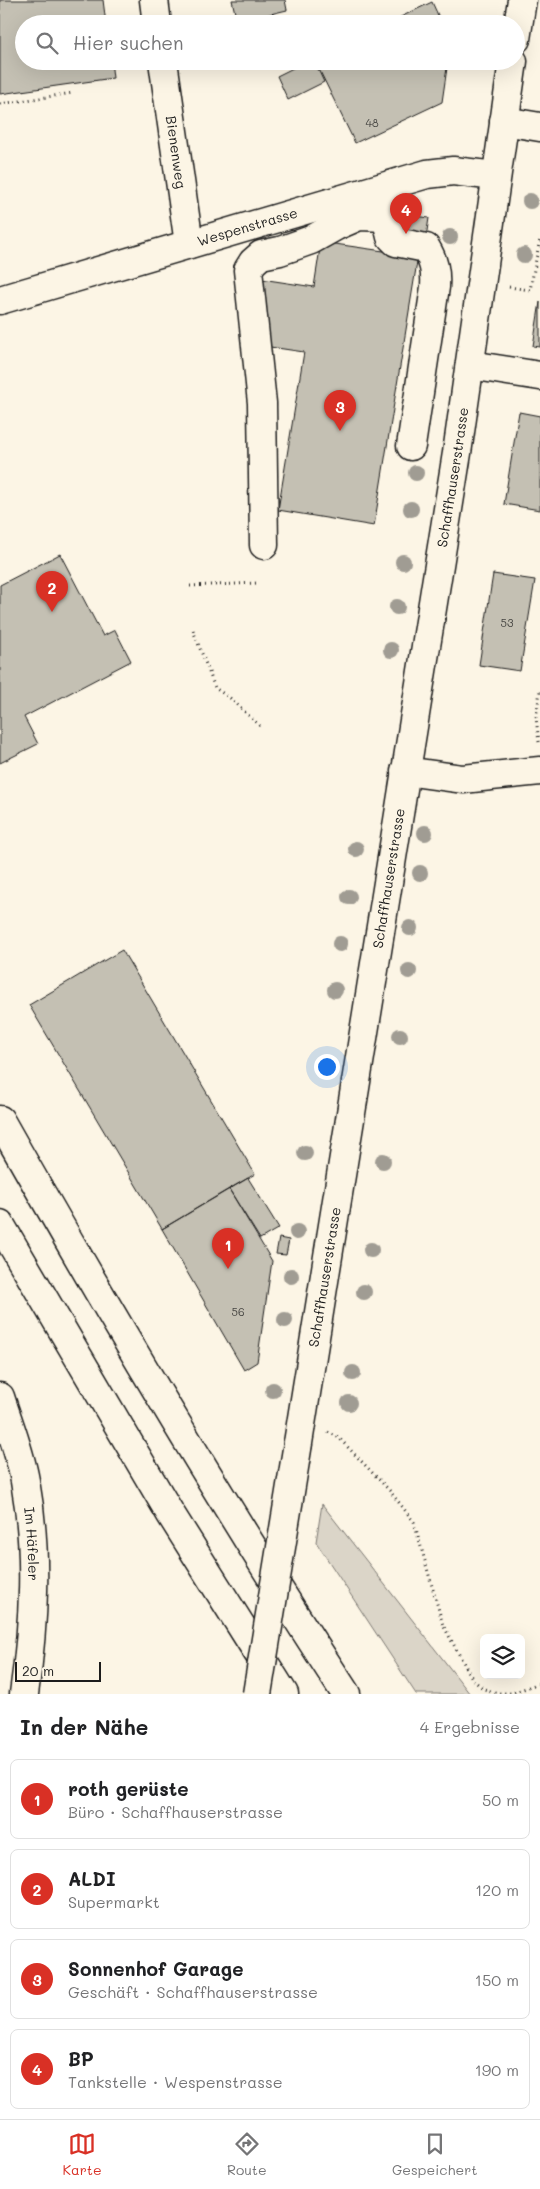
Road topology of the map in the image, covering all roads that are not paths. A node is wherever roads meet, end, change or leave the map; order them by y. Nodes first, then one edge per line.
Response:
1 (154, 0) edge
2 (522, 0) edge
3 (156, 15) edge
4 (520, 15) edge
5 (163, 70) edge
6 (512, 70) edge
7 (504, 121) junction
8 (540, 127) edge
9 (496, 176) junction
10 (379, 188) junction
11 (386, 217) junction
12 (189, 244) junction
13 (0, 300) edge
14 (470, 365) junction
15 (540, 376) edge
16 (411, 446) dead end
17 (264, 545) dead end
18 (540, 770) edge
19 (405, 771) junction
20 (0, 1120) edge
21 (0, 1224) edge
22 (0, 1397) edge
23 (24, 1694) edge
24 (257, 1694) edge
25 (284, 1694) edge
26 (346, 1694) edge

1 - 3 main road
2 - 4 main road
5 - 12 main road, Bienenweg
6 - 7 main road, Schaffhauserstrasse
7 - 8 main road
7 - 9 main road, Schaffhauserstrasse
9 - 10 main road, Wespenstrasse
9 - 14 main road, Schaffhauserstrasse
10 - 11 main road
10 - 12 main road, Wespenstrasse
11 - 16 main road
11 - 17 main road
12 - 13 main road, Wespenstrasse
14 - 15 main road
14 - 19 main road, Schaffhauserstrasse
18 - 19 main road
19 - 24 main road, Schaffhauserstrasse, bridge
20 - 26 main road
21 - 25 main road
22 - 23 main road, Im Häfeler

